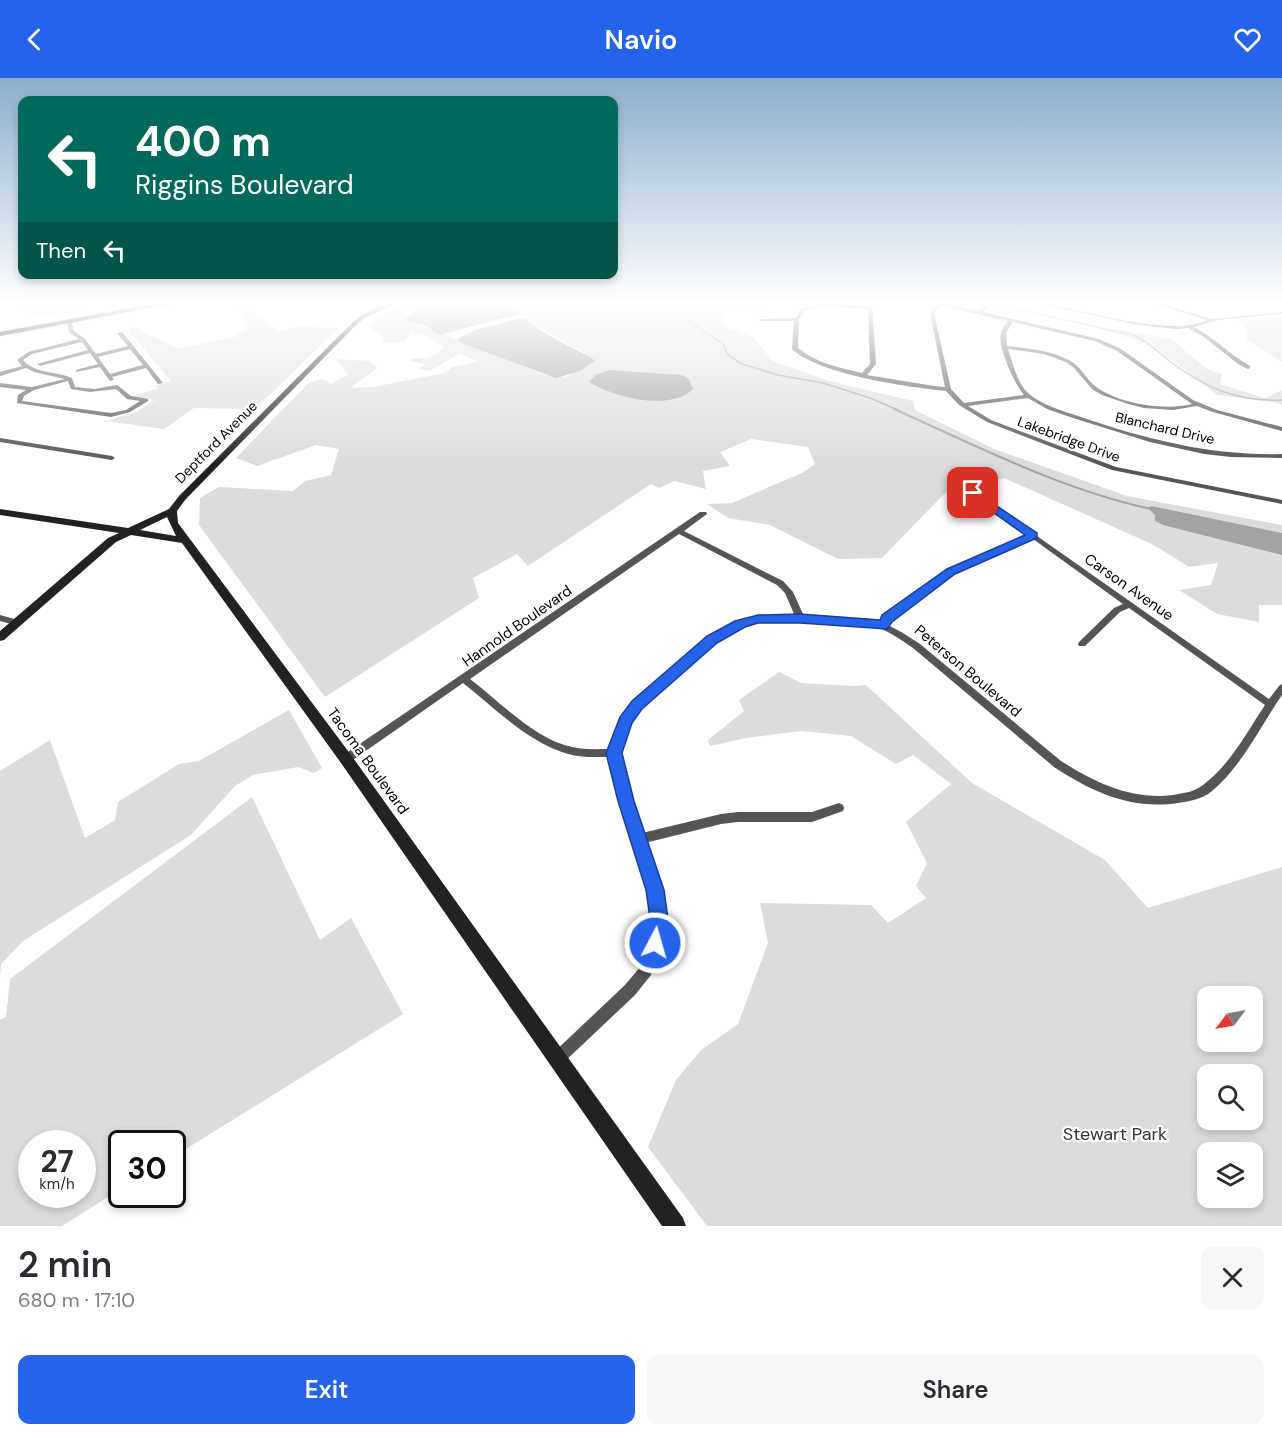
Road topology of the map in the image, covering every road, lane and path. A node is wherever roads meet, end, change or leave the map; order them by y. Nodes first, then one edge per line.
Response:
1 (22, 358) edge
2 (71, 358) edge
3 (96, 358) edge
4 (140, 358) edge
5 (321, 358) edge
6 (808, 358) edge
7 (873, 358) edge
8 (941, 358) edge
9 (1009, 358) edge
10 (1058, 358) edge
11 (1128, 358) edge
12 (1232, 358) edge
13 (40, 364) dead end
14 (101, 365) junction
15 (147, 366) junction
16 (25, 367) junction
17 (1248, 367) dead end
18 (78, 371) dead end
19 (0, 374) edge
20 (864, 375) junction
21 (109, 376) junction
22 (70, 379) junction
23 (160, 383) dead end
24 (0, 385) edge
25 (117, 387) junction
26 (32, 389) junction
27 (948, 389) junction
28 (1029, 396) junction
29 (1197, 404) junction
30 (964, 405) junction
31 (1282, 429) edge
32 (0, 440) edge
33 (1282, 456) edge
34 (112, 458) dead end
35 (973, 493) dead end
36 (1282, 502) edge
37 (172, 511) junction
38 (0, 512) edge
39 (703, 514) dead end
40 (679, 531) junction
41 (126, 533) junction
42 (1033, 536) junction
43 (185, 540) junction
44 (1130, 604) junction
45 (0, 618) edge
46 (800, 618) junction
47 (15, 622) junction
48 (883, 625) junction
49 (0, 637) edge
50 (1082, 644) dead end
51 (464, 679) junction
52 (1282, 688) edge
53 (1270, 704) junction
54 (614, 753) junction
55 (346, 759) junction
56 (839, 808) dead end
57 (639, 839) junction
58 (558, 1059) junction
59 (675, 1226) edge

1 - 16 street
2 - 13 street
3 - 14 street
4 - 15 street
5 - 37 street, Deptford Avenue
6 - 20 street
7 - 20 street
8 - 27 street
9 - 28 street
10 - 29 street
11 - 29 street
12 - 17 street
14 - 18 street
14 - 21 street
15 - 21 street
15 - 23 street
16 - 19 street
16 - 22 street
20 - 27 street
21 - 25 street
22 - 25 street
22 - 26 street
24 - 26 street
25 - 26 street
27 - 30 street, Lakebridge Drive
28 - 30 street
28 - 33 street, Blanchard Drive
29 - 31 street
30 - 36 street, Lakebridge Drive
32 - 34 street
35 - 42 street, Carson Avenue
37 - 41 street, Deptford Avenue
37 - 43 street
38 - 41 street
39 - 40 street, Hannold Boulevard
40 - 46 street
40 - 51 street, Hannold Boulevard
41 - 43 street
41 - 47 street, Deptford Avenue
42 - 44 street, Carson Avenue
42 - 48 street
43 - 55 street, Tacoma Boulevard
44 - 50 street
44 - 53 street, Carson Avenue
45 - 47 street
46 - 48 street, Peterson Boulevard
46 - 54 street, Peterson Boulevard
47 - 49 street, Deptford Avenue
48 - 53 street, Peterson Boulevard
51 - 54 street
51 - 55 street, Hannold Boulevard
52 - 53 street, Peterson Boulevard
54 - 57 street
55 - 58 street, Tacoma Boulevard
56 - 57 street
57 - 58 street
58 - 59 street, Tacoma Boulevard

